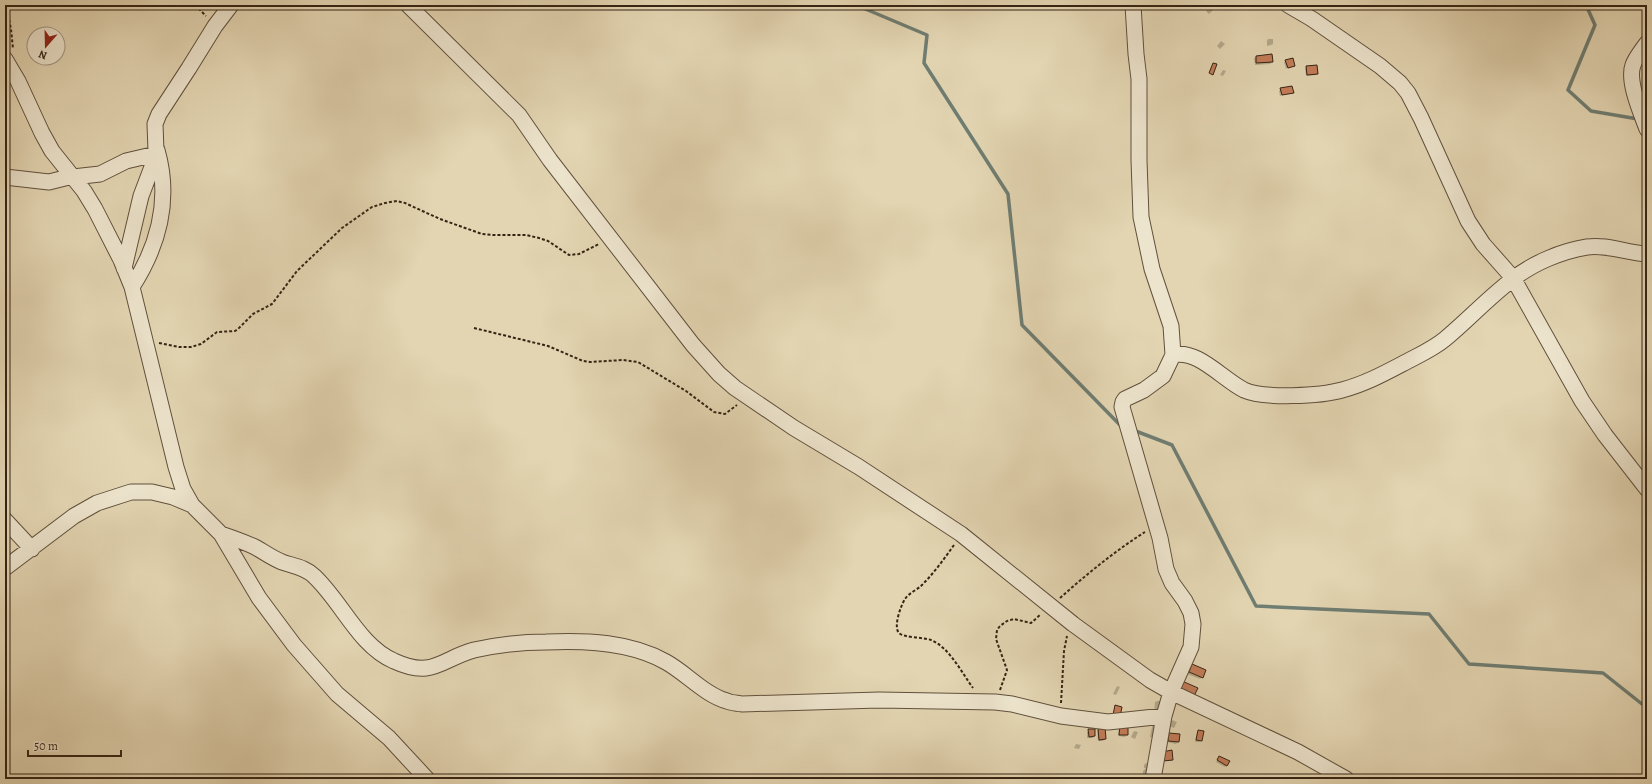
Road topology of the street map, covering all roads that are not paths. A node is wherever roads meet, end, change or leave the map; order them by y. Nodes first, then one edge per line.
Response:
1 (231, 5) edge
2 (408, 5) edge
3 (1133, 5) edge
4 (1288, 5) edge
5 (1647, 44) edge
6 (9, 66) edge
7 (1647, 129) edge
8 (156, 150) junction
9 (5, 177) edge
10 (73, 177) junction
11 (1647, 254) edge
12 (124, 268) junction
13 (1513, 278) junction
14 (132, 288) junction
15 (1173, 355) junction
16 (1647, 489) edge
17 (192, 505) junction
18 (5, 520) edge
19 (221, 534) junction
20 (32, 549) junction
21 (5, 568) edge
22 (1171, 692) junction
23 (1164, 716) junction
24 (428, 779) edge
25 (1153, 779) edge
26 (1346, 779) edge

1 - 8 street
2 - 22 street
3 - 15 street
4 - 13 street
5 - 7 street
6 - 10 street
8 - 10 street
8 - 12 street
8 - 14 street
9 - 10 street
10 - 12 street
11 - 13 street
12 - 14 street
13 - 15 street
13 - 16 street
14 - 17 street
15 - 22 street
17 - 19 street
17 - 20 street
18 - 20 street
19 - 23 street
19 - 24 street
20 - 21 street
22 - 23 street
22 - 26 street
23 - 25 street

